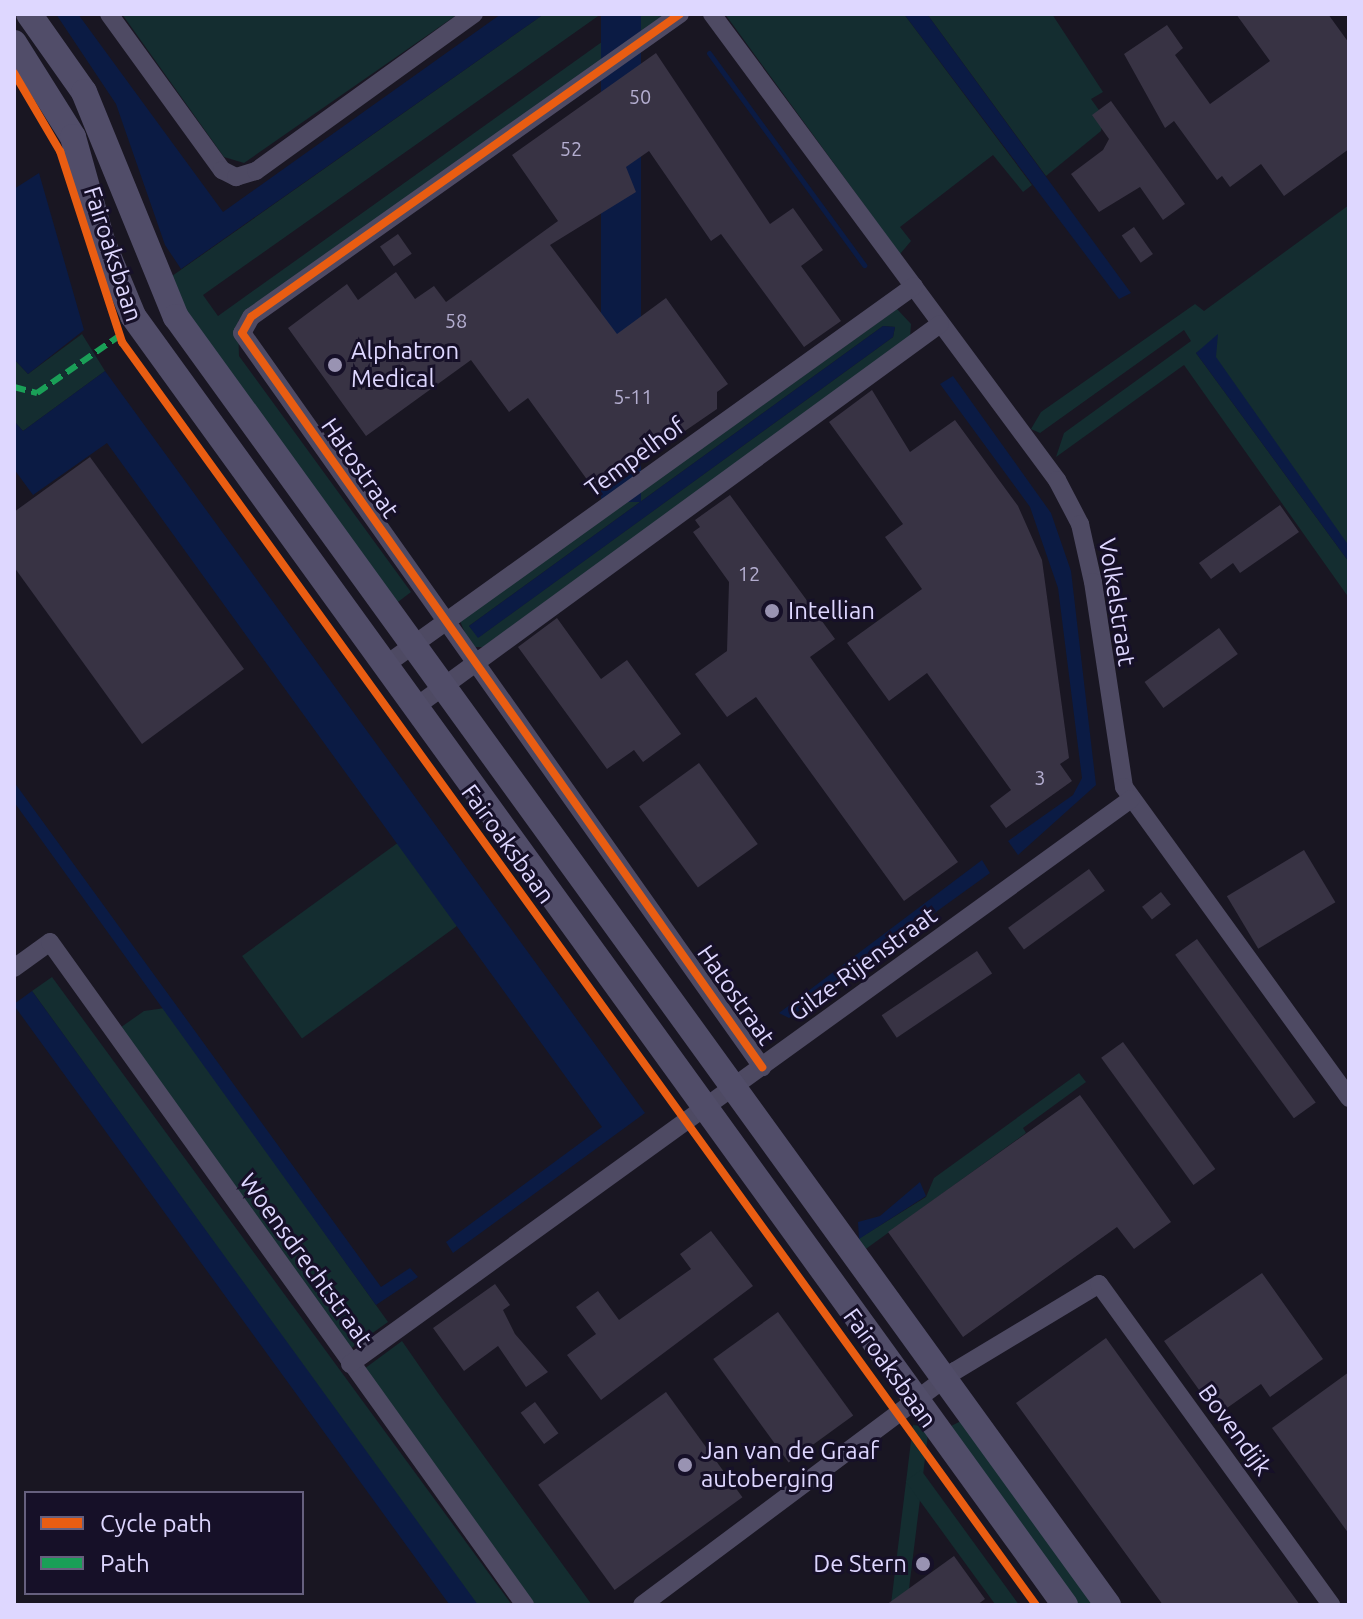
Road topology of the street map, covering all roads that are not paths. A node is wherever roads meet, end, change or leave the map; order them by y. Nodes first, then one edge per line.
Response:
1 (29, 14) edge
2 (109, 14) edge
3 (474, 14) edge
4 (680, 14) edge
5 (712, 14) edge
6 (14, 43) edge
7 (914, 286) junction
8 (940, 324) junction
9 (443, 623) junction
10 (413, 645) junction
11 (473, 665) junction
12 (384, 666) junction
13 (443, 687) junction
14 (414, 708) junction
15 (1131, 799) junction
16 (14, 968) edge
17 (762, 1067) junction
18 (735, 1087) junction
19 (1349, 1098) edge
20 (704, 1108) junction
21 (350, 1364) junction
22 (946, 1379) junction
23 (917, 1402) junction
24 (525, 1605) edge
25 (642, 1605) edge
26 (1065, 1605) edge
27 (1108, 1605) edge
28 (1331, 1605) edge

1 - 10 main road, Fairoaksbaan
2 - 3 street
4 - 9 street, Hatostraat
5 - 7 street, Volkelstraat
6 - 12 main road, Fairoaksbaan
7 - 8 street, Volkelstraat
7 - 9 street, Tempelhof
8 - 11 street
8 - 15 street, Volkelstraat
9 - 10 street, Tempelhof
9 - 11 street, Hatostraat
10 - 12 street, Tempelhof
10 - 13 main road, Fairoaksbaan
11 - 13 street
11 - 17 street, Hatostraat
12 - 14 main road, Fairoaksbaan
13 - 14 street
13 - 18 main road, Fairoaksbaan
14 - 20 main road, Fairoaksbaan
15 - 17 street, Gilze-Rijenstraat
15 - 19 street, Volkelstraat
16 - 21 street, Woensdrechtstraat
17 - 18 street, Gilze-Rijenstraat
18 - 20 street, Gilze-Rijenstraat
18 - 22 main road, Fairoaksbaan
20 - 21 street, Gilze-Rijenstraat
20 - 23 main road, Fairoaksbaan
21 - 24 street, Woensdrechtstraat
22 - 23 street
22 - 27 main road, Fairoaksbaan
22 - 28 street, Bovendijk
23 - 25 street
23 - 26 main road, Fairoaksbaan

